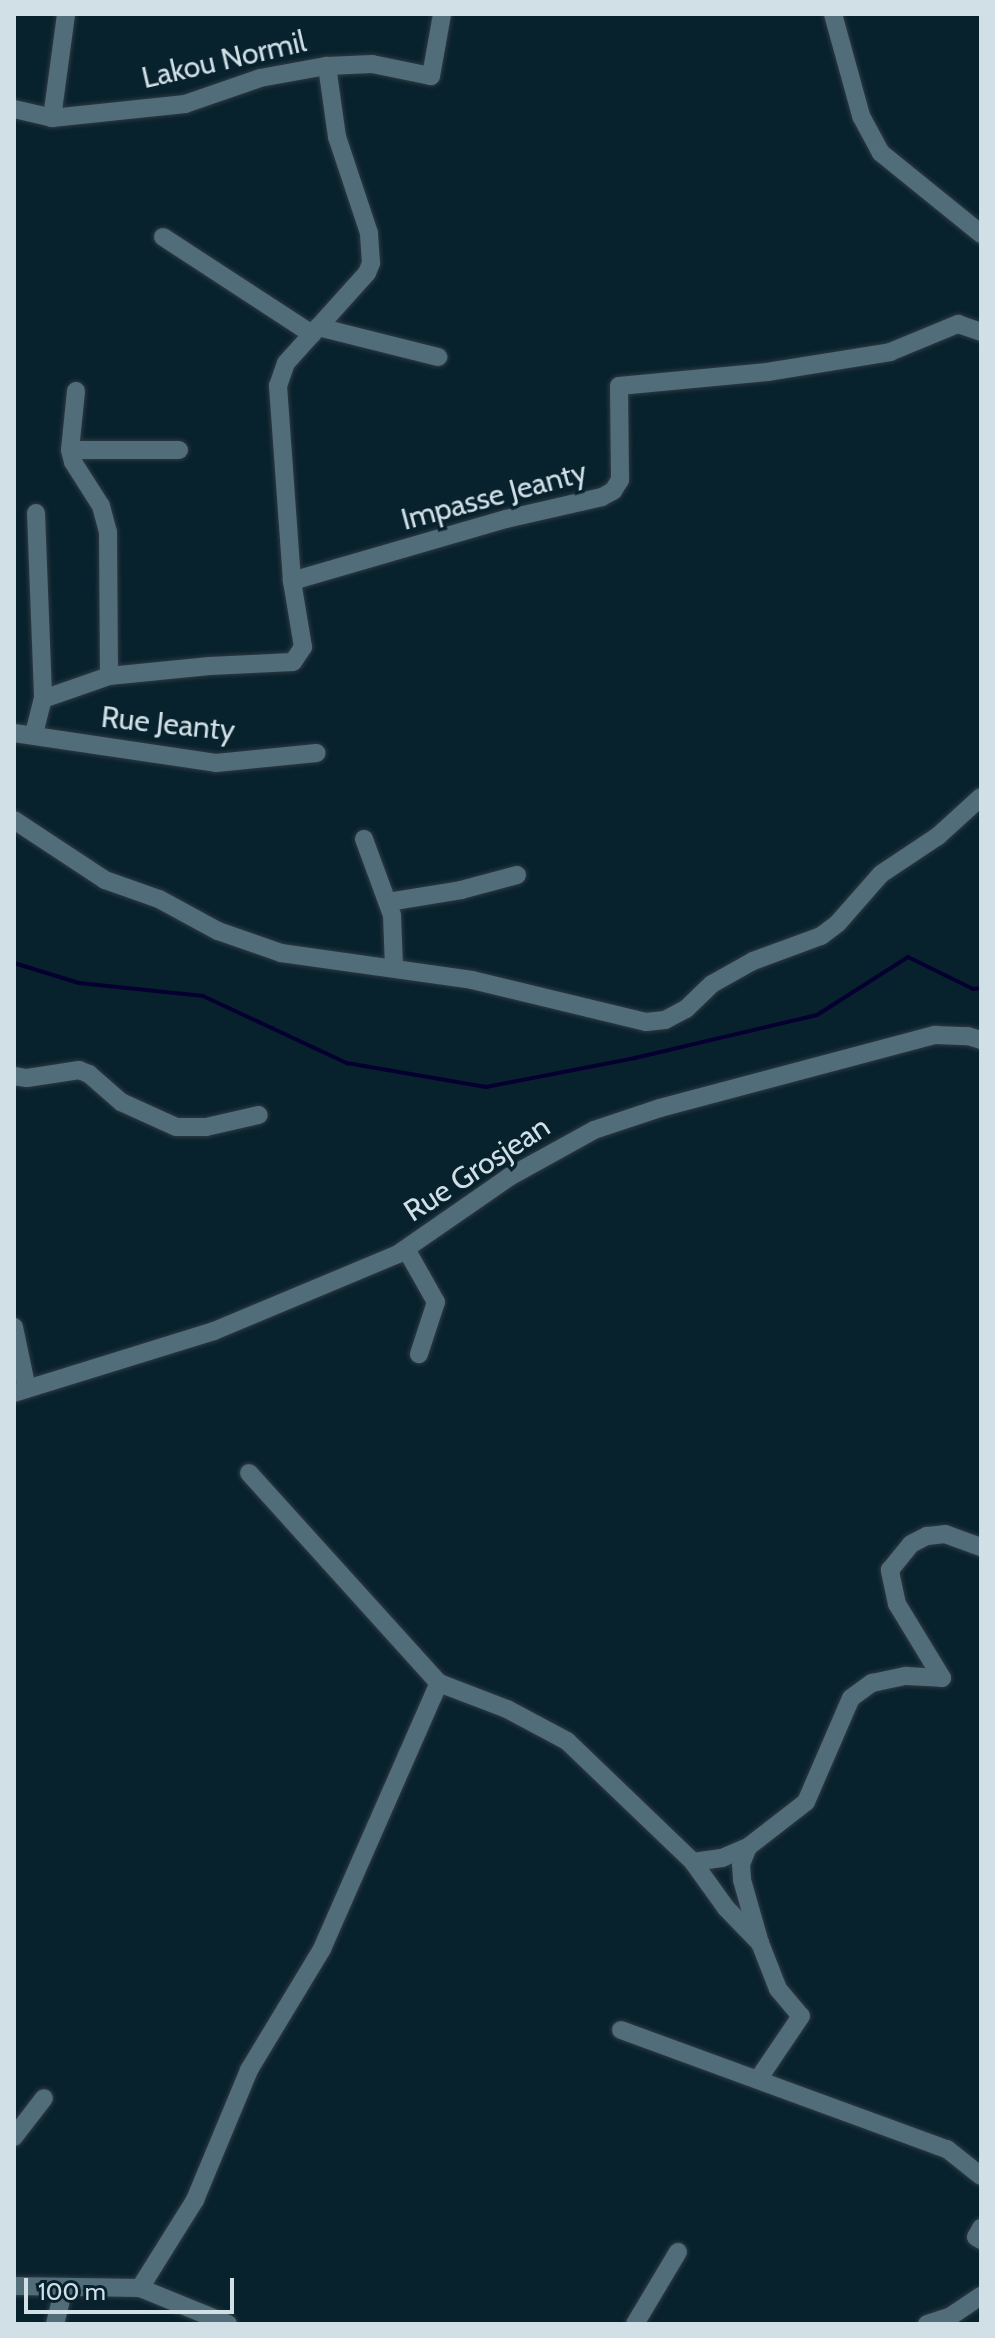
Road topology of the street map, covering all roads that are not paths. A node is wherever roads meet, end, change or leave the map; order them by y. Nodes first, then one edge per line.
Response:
1 (66, 14) edge
2 (442, 14) edge
3 (833, 14) edge
4 (327, 66) junction
5 (14, 109) edge
6 (52, 118) junction
7 (981, 234) edge
8 (163, 237) dead end
9 (315, 331) junction
10 (981, 332) edge
11 (438, 357) dead end
12 (76, 391) dead end
13 (70, 450) junction
14 (179, 450) dead end
15 (36, 513) dead end
16 (292, 581) junction
17 (109, 676) junction
18 (43, 699) junction
19 (14, 733) edge
20 (34, 734) junction
21 (317, 753) dead end
22 (981, 797) edge
23 (14, 820) edge
24 (364, 839) dead end
25 (517, 875) dead end
26 (388, 902) junction
27 (394, 968) junction
28 (981, 1040) edge
29 (14, 1076) edge
30 (259, 1115) dead end
31 (406, 1249) junction
32 (14, 1327) edge
33 (419, 1354) dead end
34 (21, 1391) edge
35 (249, 1473) dead end
36 (981, 1547) edge
37 (439, 1683) junction
38 (748, 1847) junction
39 (693, 1862) junction
40 (760, 1943) junction
41 (621, 2030) dead end
42 (759, 2078) junction
43 (44, 2098) dead end
44 (14, 2137) edge
45 (981, 2176) edge
46 (981, 2228) edge
47 (981, 2240) edge
48 (678, 2252) dead end
49 (14, 2286) edge
50 (140, 2288) junction
51 (64, 2289) junction
52 (981, 2296) edge
53 (225, 2323) edge
54 (55, 2324) edge
55 (635, 2324) edge
56 (927, 2324) edge

1 - 6 street
2 - 4 street, Lakou Normil
3 - 7 street
4 - 6 street, Lakou Normil
4 - 9 street
5 - 6 street, Lakou Normil
8 - 9 street
9 - 11 street
9 - 16 street
10 - 16 street, Impasse Jeanty
12 - 13 street
13 - 14 street
13 - 17 street
15 - 18 street
16 - 17 street
17 - 18 street
18 - 20 street
19 - 20 street, Rue Jeanty
20 - 21 street, Rue Jeanty
22 - 27 street
23 - 27 street
24 - 26 street
25 - 26 street
26 - 27 street
28 - 31 street, Rue Grosjean
29 - 30 street
31 - 33 street
31 - 34 street, Rue Grosjean
32 - 34 street
35 - 37 street
36 - 38 street
37 - 39 street
37 - 50 street
38 - 39 street
38 - 40 street
39 - 40 street
40 - 42 street
41 - 42 street
42 - 45 street
43 - 44 street
46 - 47 street
48 - 55 street
49 - 51 street
50 - 51 street
50 - 53 street
51 - 54 street
52 - 56 street

